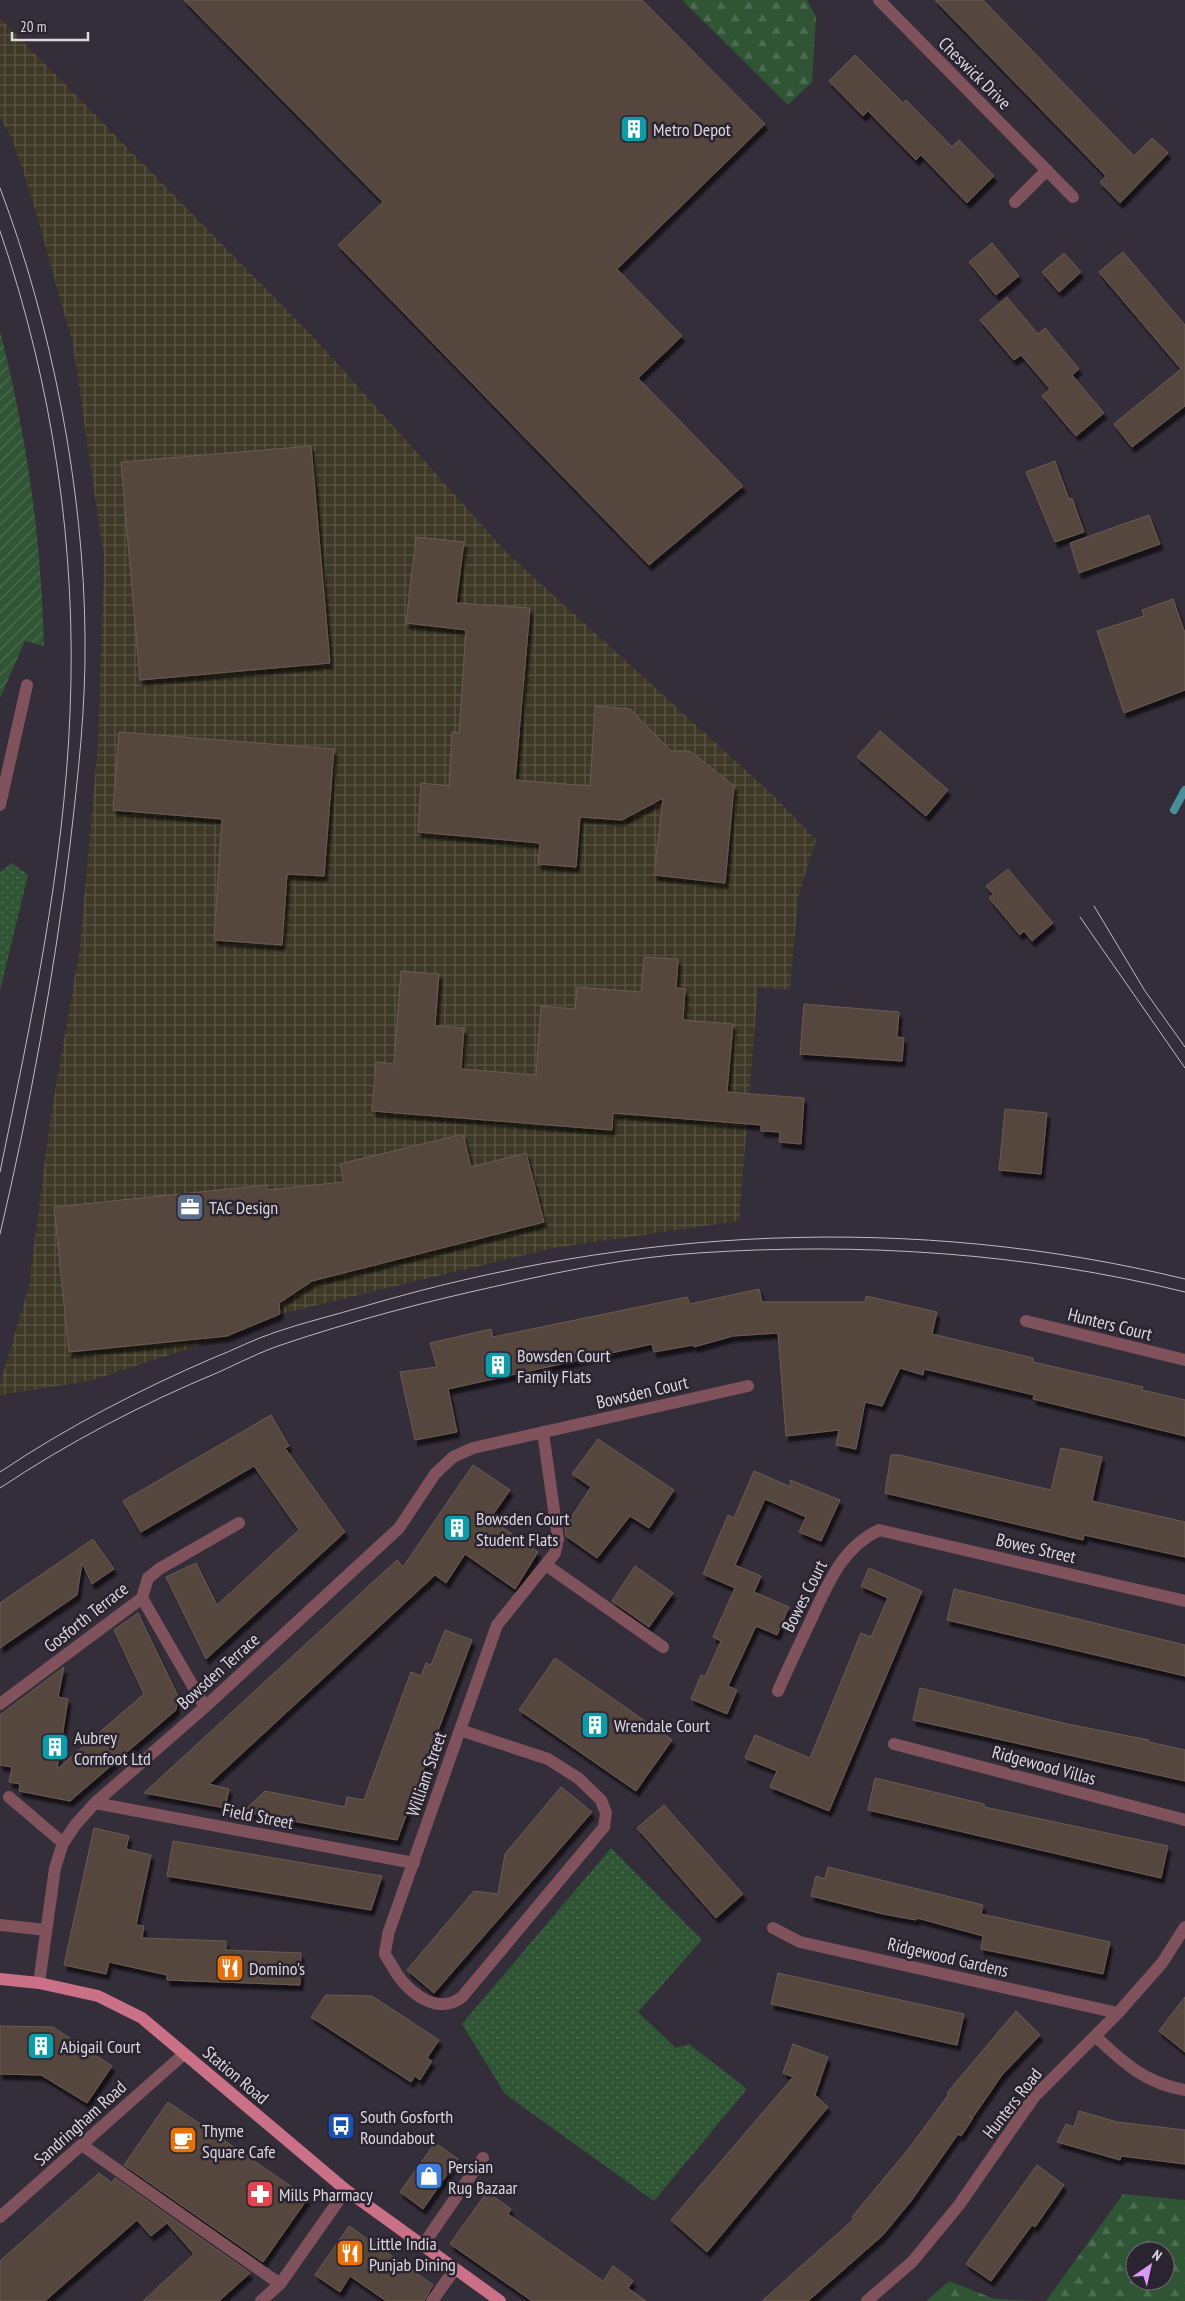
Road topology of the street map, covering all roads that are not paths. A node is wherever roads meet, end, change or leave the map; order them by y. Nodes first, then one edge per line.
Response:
1 (879, 0) edge
2 (1047, 170) junction
3 (1073, 197) dead end
4 (1015, 202) dead end
5 (27, 685) dead end
6 (0, 805) edge
7 (1026, 1321) dead end
8 (1185, 1360) edge
9 (748, 1386) dead end
10 (543, 1432) junction
11 (239, 1523) dead end
12 (399, 1528) joint
13 (879, 1530) joint
14 (546, 1566) junction
15 (142, 1598) junction
16 (1185, 1601) edge
17 (663, 1647) dead end
18 (778, 1691) dead end
19 (0, 1704) edge
20 (206, 1707) junction
21 (460, 1730) junction
22 (894, 1744) dead end
23 (9, 1797) dead end
24 (95, 1803) junction
25 (1185, 1820) edge
26 (63, 1843) junction
27 (414, 1863) junction
28 (0, 1925) edge
29 (1185, 1927) edge
30 (773, 1928) dead end
31 (46, 1930) junction
32 (0, 1979) edge
33 (39, 1983) junction
34 (1118, 2013) junction
35 (1095, 2036) junction
36 (184, 2054) junction
37 (1185, 2090) edge
38 (82, 2145) junction
39 (483, 2158) dead end
40 (346, 2190) junction
41 (2, 2211) edge
42 (423, 2246) junction
43 (455, 2269) junction
44 (280, 2284) junction
45 (261, 2301) edge
46 (432, 2301) edge
47 (500, 2301) edge
48 (868, 2301) edge

1 - 2 street, Cheswick Drive
2 - 3 street, Cheswick Drive
2 - 4 street
5 - 6 street
7 - 8 street, Hunters Court
9 - 10 street, Bowsden Court
10 - 12 street, Bowsden Court
10 - 14 street
11 - 15 street, Gosforth Terrace
12 - 20 street, Bowsden Terrace
13 - 16 street, Bowes Street
13 - 18 street, Bowes Court
14 - 17 street
14 - 21 street, William Street
15 - 19 street, Gosforth Terrace
15 - 20 street
20 - 24 street, Bowsden Terrace
21 - 27 street, William Street
21 - 27 street, William Street
22 - 25 street, Ridgewood Villas
23 - 26 street
24 - 26 street, Bowsden Terrace
24 - 27 street, Field Street
26 - 31 street, Bowsden Terrace
28 - 31 street
29 - 34 street, Hunters Road
30 - 34 street, Ridgewood Gardens
31 - 33 street, Bowsden Terrace
32 - 33 main road, Station Road
33 - 36 main road, Station Road
34 - 35 street, Hunters Road
35 - 37 street
35 - 48 street, Hunters Road
36 - 38 street, Sandringham Road
36 - 40 main road, Station Road
38 - 41 street, Sandringham Road
38 - 44 street
39 - 42 street
40 - 42 main road, Station Road
40 - 44 street
42 - 43 main road, Station Road
43 - 46 street
43 - 47 main road, Station Road
44 - 45 street

